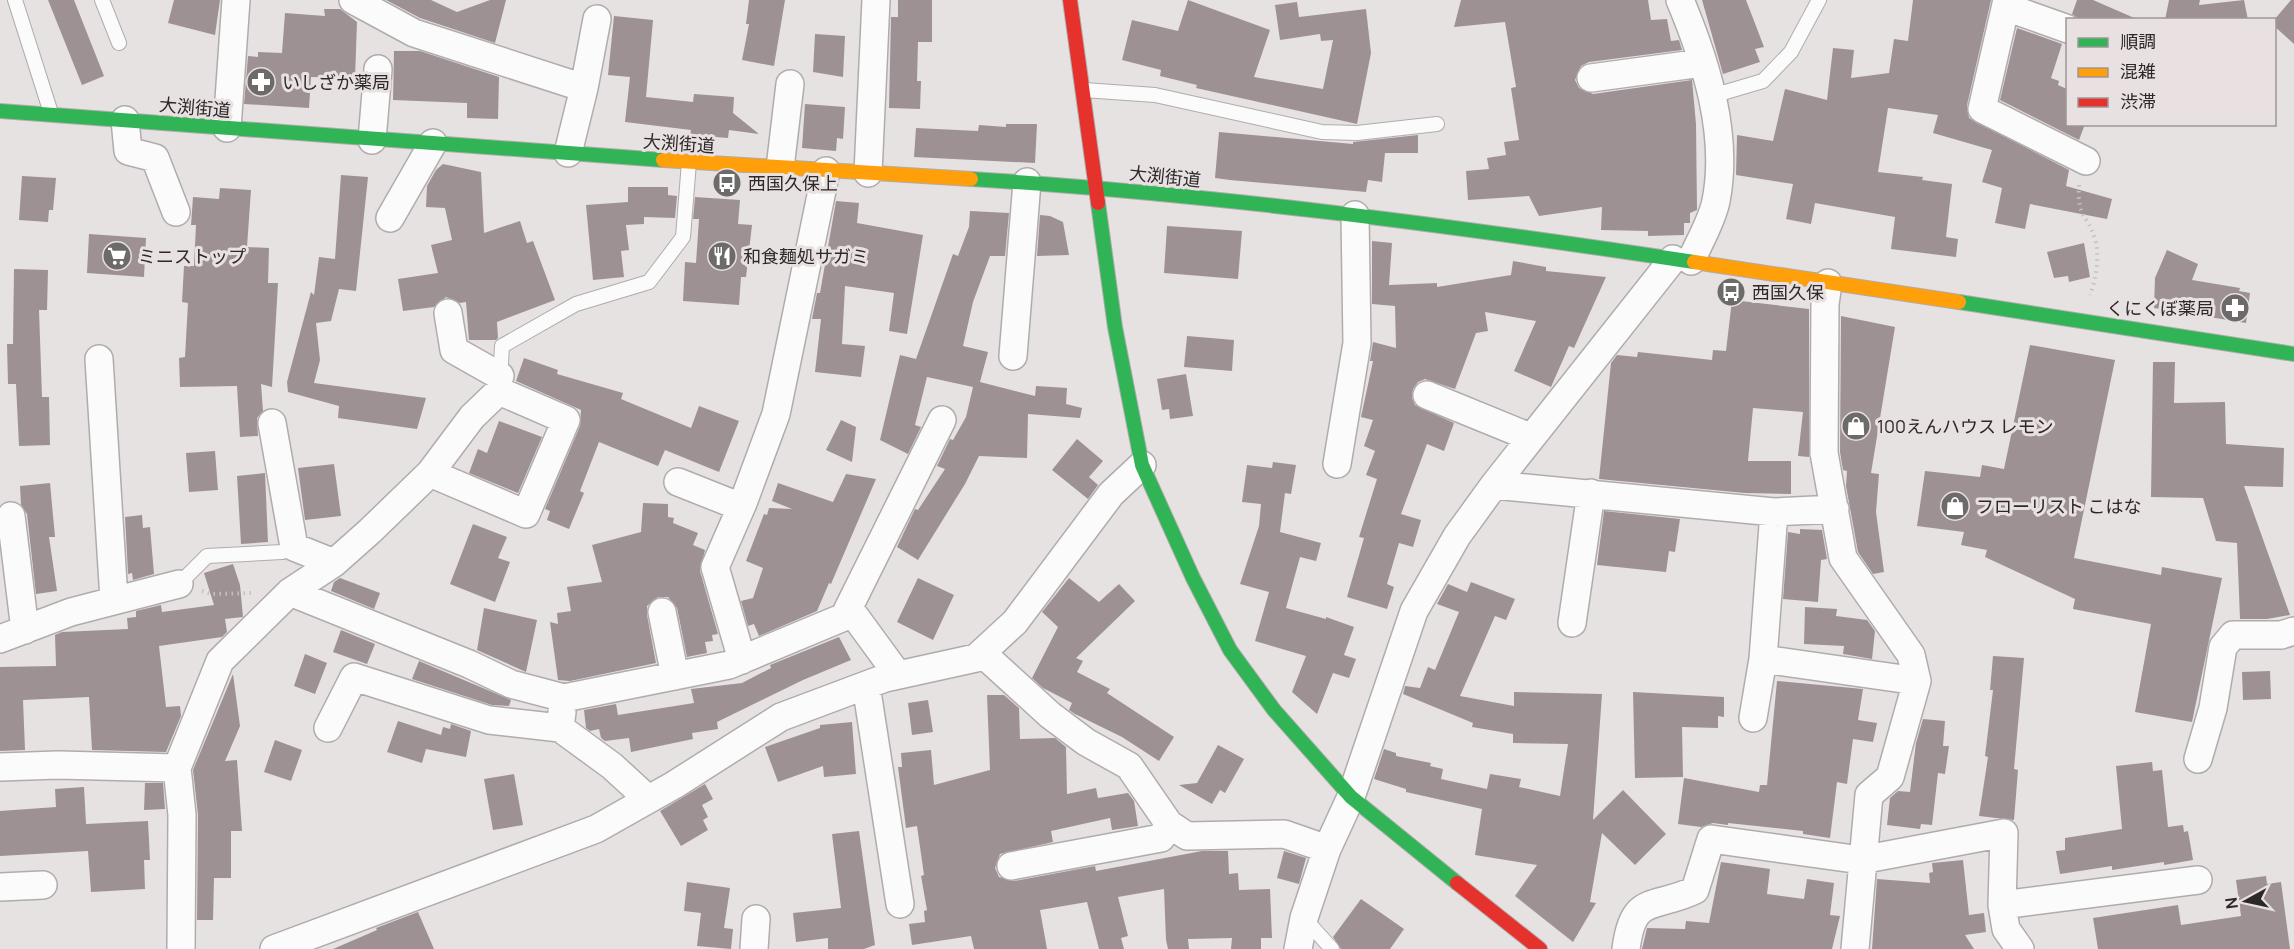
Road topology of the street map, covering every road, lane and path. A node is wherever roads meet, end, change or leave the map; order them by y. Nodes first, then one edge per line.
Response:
1 (15, 0) edge
2 (102, 0) edge
3 (236, 0) edge
4 (353, 0) edge
5 (876, 0) edge
6 (1070, 0) edge
7 (1680, 0) edge
8 (1819, 0) edge
9 (2006, 3) edge
10 (597, 19) dead end
11 (2066, 30) edge
12 (119, 43) dead end
13 (1702, 63) junction
14 (378, 69) dead end
15 (1591, 78) dead end
16 (790, 84) dead end
17 (584, 88) junction
18 (1084, 90) junction
19 (1712, 96) junction
20 (0, 111) edge
21 (51, 113) junction
22 (125, 120) junction
23 (1437, 123) dead end
24 (227, 128) junction
25 (372, 140) junction
26 (433, 144) junction
27 (568, 153) junction
28 (2086, 161) joint
29 (689, 162) junction
30 (780, 168) junction
31 (826, 171) junction
32 (868, 173) junction
33 (1028, 182) junction
34 (1094, 187) junction
35 (176, 212) dead end
36 (1355, 214) junction
37 (390, 218) dead end
38 (1682, 260) junction
39 (1828, 283) junction
40 (448, 313) dead end
41 (2079, 321) junction
42 (2294, 354) edge
43 (1013, 356) dead end
44 (99, 359) dead end
45 (500, 384) junction
46 (1427, 395) dead end
47 (942, 420) dead end
48 (272, 423) dead end
49 (1530, 437) junction
50 (1337, 464) dead end
51 (1142, 465) junction
52 (430, 473) junction
53 (678, 482) dead end
54 (1494, 484) junction
55 (1591, 494) junction
56 (741, 507) junction
57 (1835, 510) junction
58 (1774, 512) junction
59 (11, 516) dead end
60 (294, 546) junction
61 (334, 563) junction
62 (179, 584) junction
63 (290, 592) junction
64 (114, 600) junction
65 (849, 608) junction
66 (662, 612) dead end
67 (1572, 623) dead end
68 (2294, 632) edge
69 (12, 634) edge
70 (983, 654) junction
71 (1763, 659) junction
72 (742, 660) junction
73 (898, 675) junction
74 (675, 676) junction
75 (1917, 681) junction
76 (866, 685) junction
77 (564, 699) junction
78 (1753, 718) dead end
79 (328, 728) dead end
80 (560, 728) junction
81 (2198, 759) dead end
82 (0, 767) edge
83 (177, 768) junction
84 (1351, 797) junction
85 (648, 799) junction
86 (1169, 824) junction
87 (1327, 849) junction
88 (1861, 860) junction
89 (1011, 866) dead end
90 (2198, 880) dead end
91 (43, 885) dead end
92 (0, 887) edge
93 (900, 904) dead end
94 (2002, 905) junction
95 (1304, 918) junction
96 (756, 920) dead end
97 (181, 949) edge
98 (274, 949) edge
99 (754, 949) edge
100 (1298, 949) edge
101 (1332, 949) edge
102 (1540, 949) edge
103 (1626, 949) edge
104 (1854, 949) edge
105 (2020, 949) edge

1 - 21 lane
2 - 12 lane
3 - 24 street
4 - 17 street
5 - 32 street
6 - 18 street
7 - 13 street
8 - 19 lane
9 - 11 street
9 - 28 street
10 - 17 street
13 - 15 street
13 - 19 street
14 - 25 street
16 - 30 street
17 - 27 street
18 - 23 lane
18 - 34 street
19 - 38 street
20 - 21 street, 大渕街道
21 - 22 street, 大渕街道
22 - 24 street, 大渕街道
22 - 35 street
24 - 25 street, 大渕街道
25 - 26 street, 大渕街道
26 - 27 street, 大渕街道
26 - 37 street
27 - 29 street, 大渕街道
28 - 41 path
29 - 30 street, 大渕街道
29 - 45 lane
30 - 31 street, 大渕街道
31 - 32 street, 大渕街道
31 - 56 street
32 - 33 street, 大渕街道
33 - 34 street, 大渕街道
33 - 43 street
34 - 36 street, 大渕街道
34 - 51 street
36 - 38 street, 大渕街道
36 - 50 street
38 - 39 street, 大渕街道
38 - 49 street
39 - 41 street, 大渕街道
39 - 57 street
40 - 45 street
41 - 42 street, 大渕街道
44 - 64 street
45 - 52 street
45 - 52 street
46 - 49 street
47 - 65 street
48 - 60 street
49 - 54 street
51 - 70 street
51 - 84 street
52 - 61 street
53 - 56 street
54 - 55 street
54 - 84 street
55 - 58 street
55 - 67 street
56 - 72 street
57 - 58 street
57 - 75 street
58 - 71 street
59 - 69 street
60 - 61 street
60 - 62 lane
61 - 63 street
62 - 63 path
62 - 64 street
63 - 77 street
63 - 83 street
64 - 69 street
65 - 72 street
65 - 73 street
66 - 74 street
68 - 81 street
70 - 73 street
70 - 86 street
71 - 75 street
71 - 78 street
72 - 74 street
73 - 76 street
74 - 77 street
75 - 88 street
76 - 85 street
76 - 93 street
77 - 80 street
79 - 80 street
80 - 85 street
82 - 83 street
83 - 97 street
84 - 87 street
84 - 102 street
85 - 98 street
86 - 87 street
86 - 89 street
87 - 95 street
88 - 94 street
88 - 103 street
88 - 104 street
90 - 94 street
91 - 92 street
94 - 105 street
95 - 100 street
95 - 101 lane
96 - 99 street

